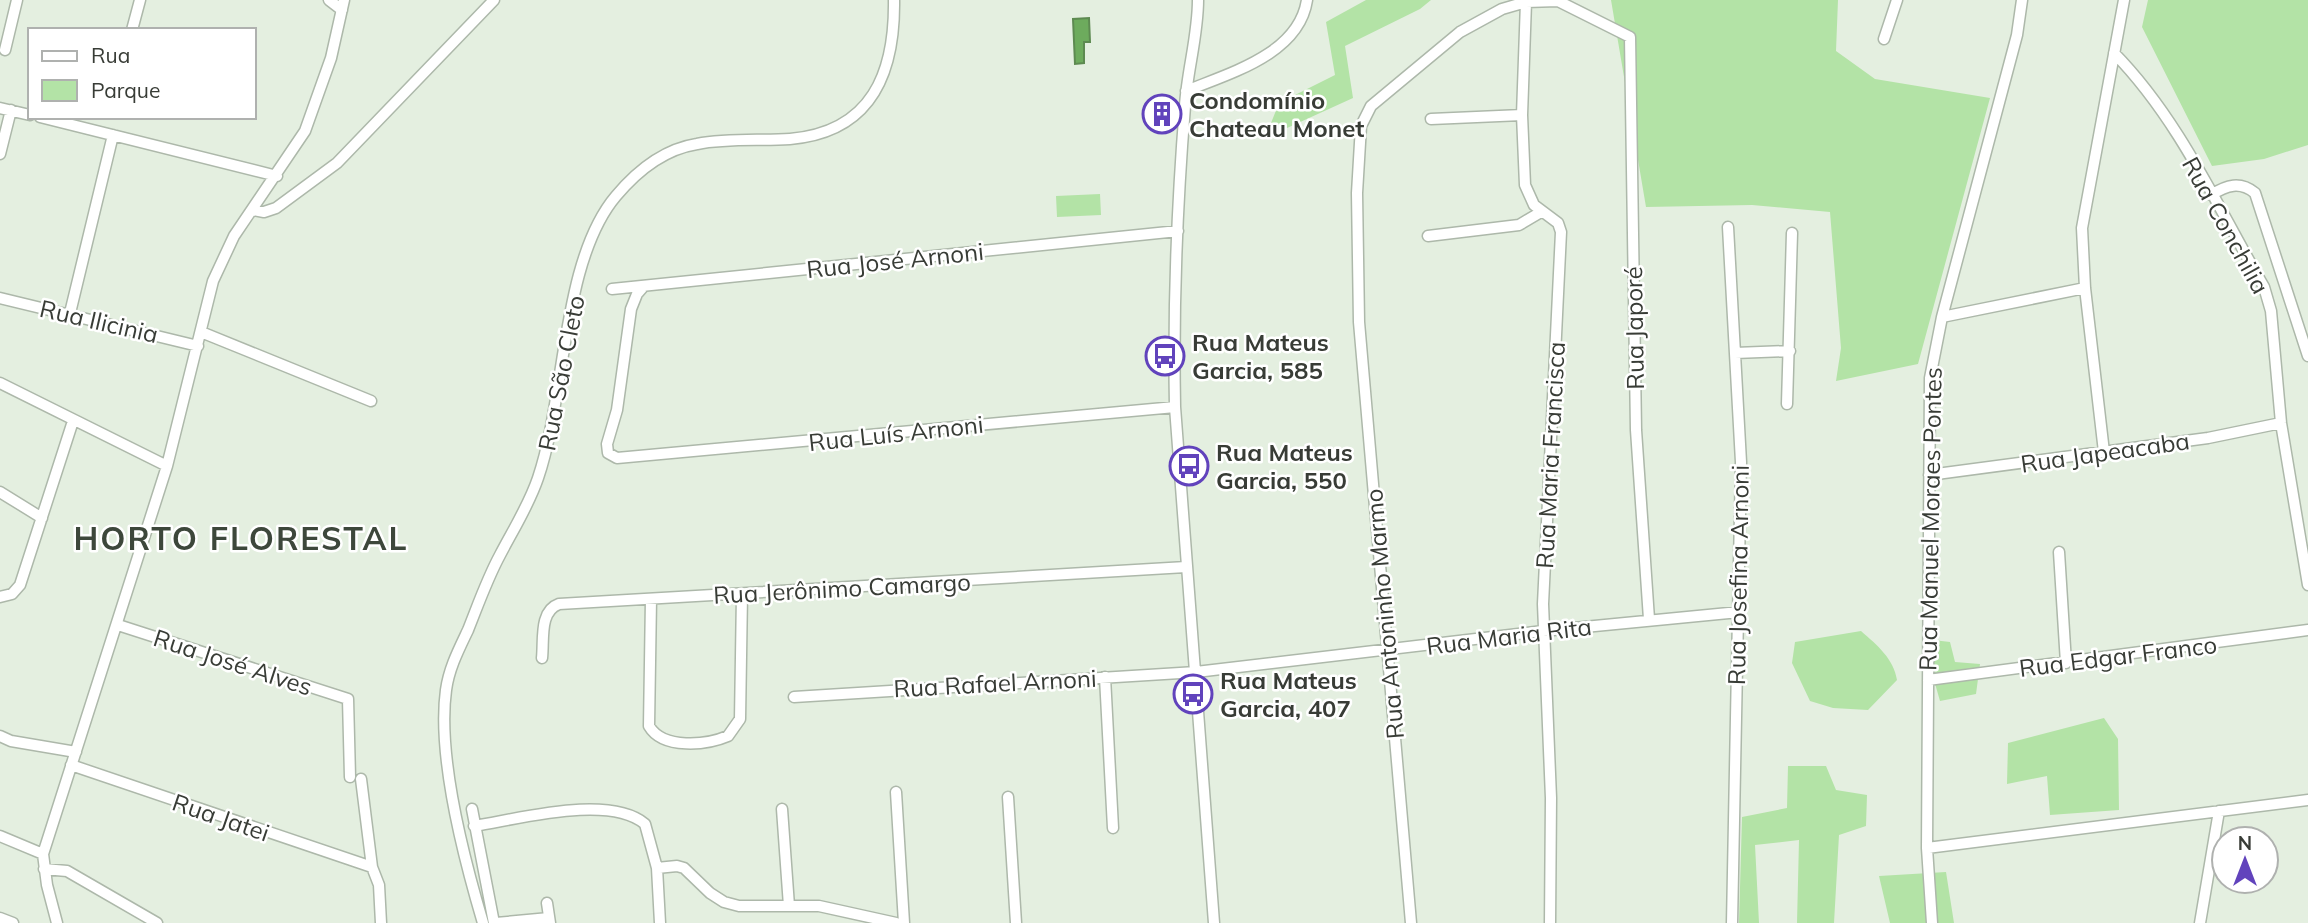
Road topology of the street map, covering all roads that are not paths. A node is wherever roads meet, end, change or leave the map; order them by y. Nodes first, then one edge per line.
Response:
1 (17, 0) edge
2 (140, 0) edge
3 (329, 0) edge
4 (494, 0) edge
5 (894, 0) edge
6 (1198, 0) edge
7 (1307, 0) edge
8 (1897, 0) edge
9 (2022, 0) edge
10 (2124, 0) edge
11 (1526, 2) junction
12 (343, 5) edge
13 (133, 28) edge
14 (1630, 37) joint
15 (1884, 39) dead end
16 (5, 50) dead end
17 (2114, 53) junction
18 (1186, 91) junction
19 (5, 109) edge
20 (28, 115) edge
21 (1522, 115) junction
22 (48, 119) edge
23 (1431, 119) dead end
24 (113, 135) junction
25 (0, 154) edge
26 (277, 176) junction
27 (2211, 195) junction
28 (253, 210) junction
29 (1541, 212) junction
30 (1728, 227) dead end
31 (1178, 230) junction
32 (1792, 233) dead end
33 (1429, 236) dead end
34 (644, 286) junction
35 (2084, 288) junction
36 (612, 289) dead end
37 (0, 298) edge
38 (70, 313) junction
39 (1942, 317) junction
40 (201, 331) junction
41 (198, 346) junction
42 (1790, 351) junction
43 (1735, 354) junction
44 (2308, 356) edge
45 (0, 383) edge
46 (371, 401) dead end
47 (1787, 404) dead end
48 (1175, 407) junction
49 (74, 421) junction
50 (2281, 423) junction
51 (2104, 453) junction
52 (167, 466) junction
53 (1929, 475) junction
54 (0, 492) edge
55 (42, 518) junction
56 (2059, 552) dead end
57 (1186, 566) junction
58 (2308, 585) edge
59 (742, 594) junction
60 (0, 597) edge
61 (651, 598) junction
62 (1739, 612) junction
63 (1649, 620) junction
64 (118, 625) junction
65 (2308, 630) edge
66 (1543, 631) junction
67 (1387, 650) junction
68 (542, 658) dead end
69 (2066, 663) junction
70 (1196, 672) junction
71 (1105, 677) junction
72 (1928, 680) junction
73 (794, 696) dead end
74 (0, 736) edge
75 (76, 752) junction
76 (71, 765) junction
77 (896, 792) dead end
78 (1008, 797) dead end
79 (2308, 800) edge
80 (472, 809) dead end
81 (782, 809) dead end
82 (2219, 811) junction
83 (474, 826) junction
84 (1113, 828) dead end
85 (0, 836) edge
86 (1927, 848) junction
87 (43, 855) junction
88 (372, 867) junction
89 (657, 868) junction
90 (44, 869) junction
91 (547, 903) dead end
92 (789, 906) junction
93 (0, 918) edge
94 (549, 920) edge
95 (13, 923) edge
96 (57, 923) edge
97 (157, 923) edge
98 (381, 923) edge
99 (483, 923) edge
100 (495, 923) edge
101 (660, 923) edge
102 (896, 923) edge
103 (904, 923) edge
104 (1016, 923) edge
105 (1214, 923) edge
106 (1411, 923) edge
107 (1550, 923) edge
108 (1732, 923) edge
109 (1932, 923) edge
110 (2200, 923) edge

1 - 16 street
2 - 13 street
3 - 12 street
4 - 28 street
5 - 99 street, Rua São Cleto
6 - 18 street
7 - 18 street
8 - 15 street
9 - 39 street, Rua Manuel Moraes Pontes
10 - 17 street
11 - 14 street, Rua Antoninho Marmo
11 - 21 street, Rua Maria Francisca
11 - 67 street, Rua Antoninho Marmo
12 - 26 street
14 - 63 street, Rua Japoré
17 - 27 street, Rua Conchilia
17 - 35 street
18 - 31 street
19 - 20 street
19 - 25 street
21 - 23 street
21 - 29 street, Rua Maria Francisca
22 - 24 street
24 - 26 street
24 - 38 street
26 - 28 street
27 - 44 street
27 - 50 street, Rua Conchilia
28 - 40 street
29 - 33 street
29 - 66 street, Rua Maria Francisca
30 - 43 street, Rua Josefina Arnoni
31 - 34 street, Rua José Arnoni
31 - 48 street
32 - 42 street
34 - 36 street, Rua José Arnoni
34 - 48 street, Rua Luís Arnoni
35 - 39 street
35 - 51 street
37 - 38 street, Rua Ilicinia
38 - 41 street, Rua Ilicinia
39 - 53 street, Rua Manuel Moraes Pontes
40 - 41 street
40 - 46 street
41 - 52 street
42 - 43 street
42 - 47 street
43 - 62 street, Rua Josefina Arnoni
45 - 49 street
48 - 57 street
49 - 52 street
49 - 55 street
50 - 51 street, Rua Japeacaba
50 - 58 street, Rua Conchilia
51 - 53 street, Rua Japeacaba
52 - 64 street
53 - 72 street, Rua Manuel Moraes Pontes
54 - 55 street
55 - 60 street
56 - 69 street
57 - 59 street, Rua Jerônimo Camargo
57 - 70 street
59 - 61 street, Rua Jerônimo Camargo
59 - 61 street
61 - 68 street, Rua Jerônimo Camargo
62 - 63 street, Rua Maria Rita
62 - 108 street, Rua Josefina Arnoni
63 - 66 street, Rua Maria Rita
64 - 75 street
64 - 88 street, Rua José Alves
65 - 69 street, Rua Edgar Franco
66 - 67 street, Rua Maria Rita
66 - 107 street, Rua Maria Francisca
67 - 70 street, Rua Maria Rita
67 - 106 street, Rua Antoninho Marmo
69 - 72 street, Rua Edgar Franco
70 - 71 street, Rua Rafael Arnoni
70 - 105 street
71 - 73 street, Rua Rafael Arnoni
71 - 84 street
72 - 86 street, Rua Manuel Moraes Pontes
74 - 75 street
75 - 76 street
76 - 87 street
76 - 88 street, Rua Jatei
77 - 103 street
78 - 104 street
79 - 82 street
80 - 83 street
81 - 92 street
82 - 86 street
82 - 110 street
83 - 89 street
83 - 100 street
85 - 87 street
86 - 109 street, Rua Manuel Moraes Pontes
87 - 90 street
88 - 98 street
89 - 92 street
89 - 101 street
90 - 96 street
90 - 97 street
91 - 94 street
92 - 102 street
93 - 95 street
94 - 100 street

